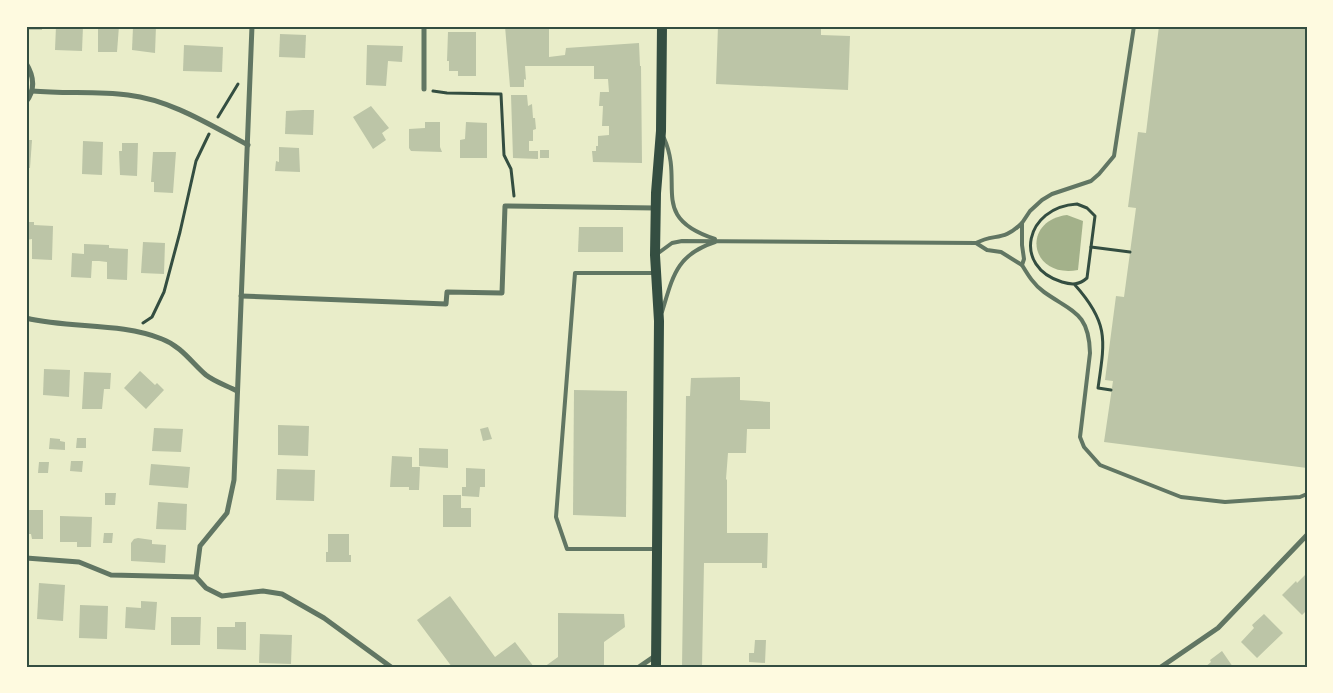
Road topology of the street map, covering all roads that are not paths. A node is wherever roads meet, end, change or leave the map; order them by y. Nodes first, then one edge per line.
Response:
1 (252, 26) edge
2 (424, 26) edge
3 (662, 26) edge
4 (1134, 26) edge
5 (26, 63) edge
6 (424, 89) road end
7 (32, 91) junction
8 (26, 102) edge
9 (661, 131) junction
10 (248, 145) junction
11 (656, 208) junction
12 (1022, 223) junction
13 (720, 241) junction
14 (976, 243) junction
15 (655, 255) junction
16 (1022, 265) junction
17 (655, 272) junction
18 (241, 296) junction
19 (26, 318) edge
20 (659, 321) junction
21 (237, 391) junction
22 (1307, 494) edge
23 (1307, 534) edge
24 (658, 549) junction
25 (26, 558) edge
26 (196, 576) junction
27 (657, 654) junction
28 (391, 667) edge
29 (639, 667) edge
30 (657, 667) edge
31 (1161, 667) edge

1 - 10 street
2 - 6 street
3 - 9 main road
4 - 12 lane
5 - 7 street
7 - 8 street
7 - 10 street
9 - 11 main road
9 - 13 lane
10 - 18 street
11 - 15 main road
11 - 18 street
12 - 14 lane
12 - 16 lane
13 - 14 lane
13 - 15 lane
13 - 20 lane
14 - 16 lane
15 - 17 main road
16 - 22 lane
17 - 20 main road
17 - 24 lane
18 - 21 street
19 - 21 street
20 - 24 main road
21 - 26 street
23 - 31 street
24 - 27 main road
25 - 26 street
26 - 28 street
27 - 29 street
27 - 30 main road

